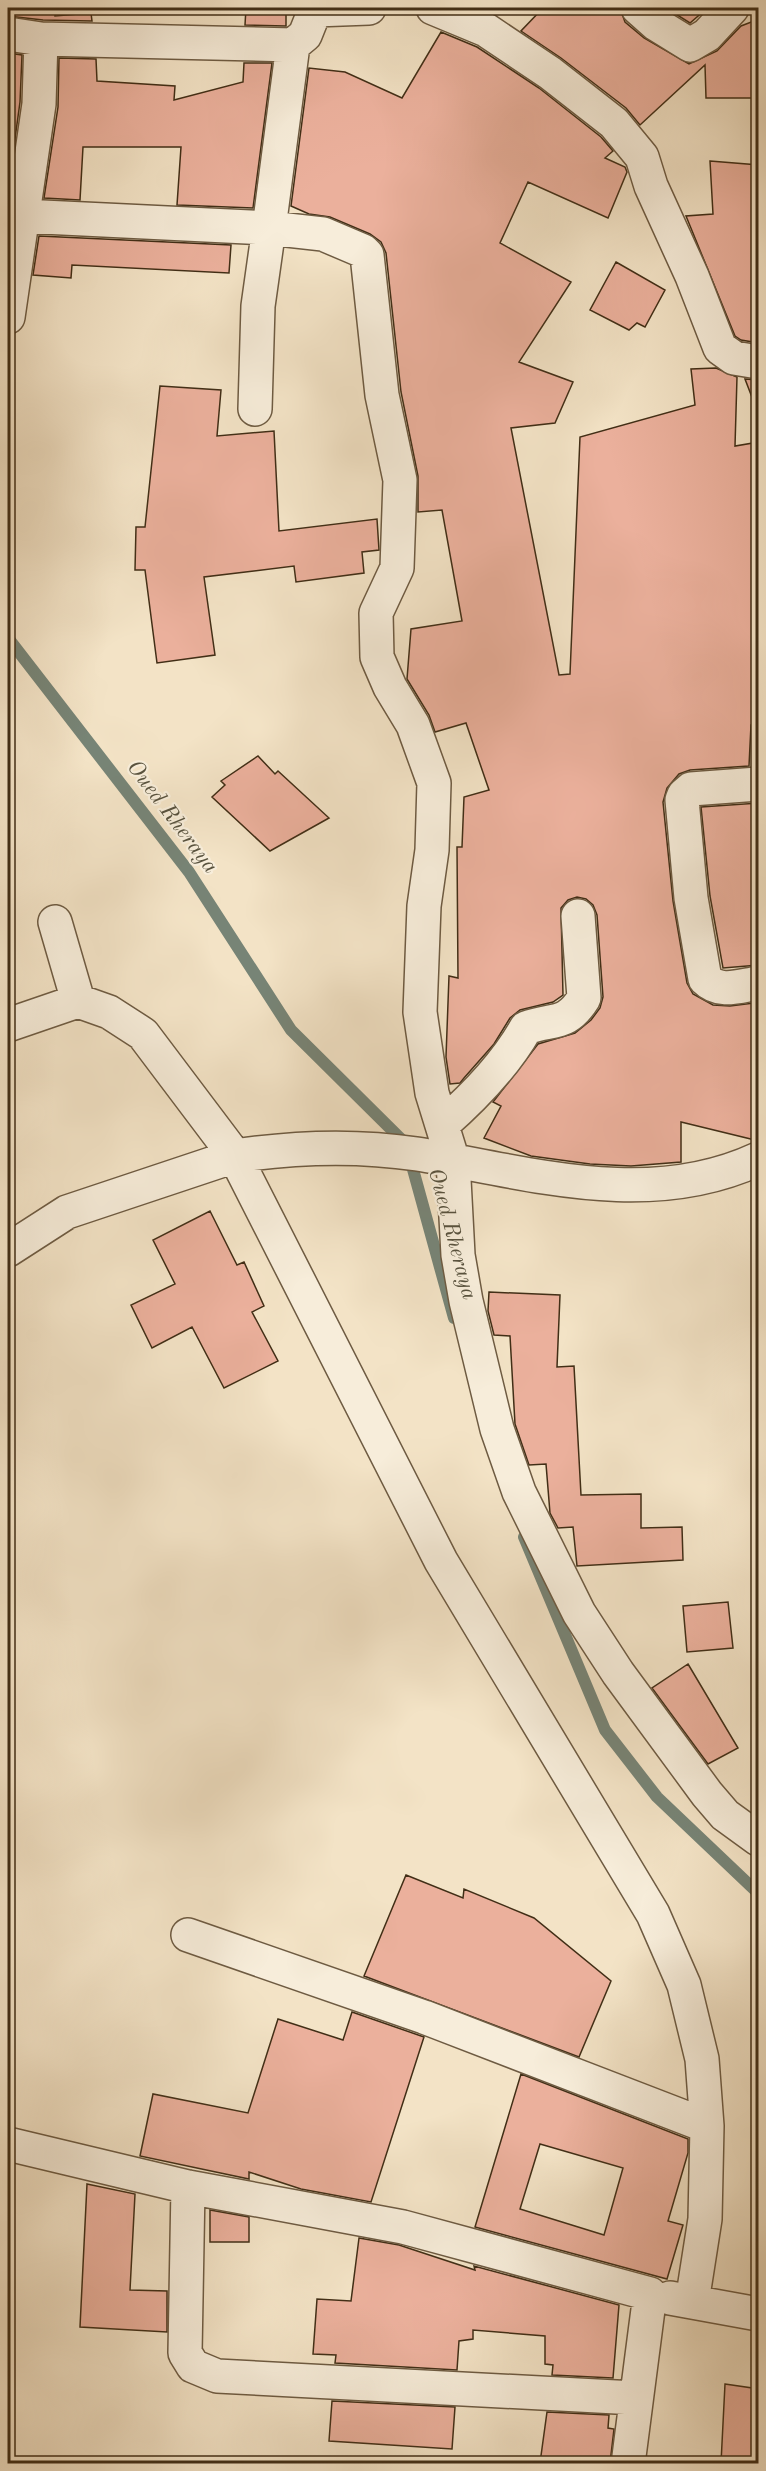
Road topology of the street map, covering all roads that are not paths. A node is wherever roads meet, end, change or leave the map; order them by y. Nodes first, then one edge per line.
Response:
1 (369, 8) edge
2 (433, 8) edge
3 (638, 8) edge
4 (732, 8) edge
5 (314, 9) edge
6 (8, 34) edge
7 (41, 39) junction
8 (293, 45) junction
9 (22, 216) junction
10 (269, 228) junction
11 (8, 317) edge
12 (759, 362) edge
13 (255, 409) dead end
14 (759, 784) edge
15 (578, 916) dead end
16 (55, 922) dead end
17 (759, 983) edge
18 (78, 1001) junction
19 (8, 1025) edge
20 (443, 1124) junction
21 (235, 1156) junction
22 (759, 1160) edge
23 (453, 1161) junction
24 (8, 1250) edge
25 (759, 1839) edge
26 (189, 1935) dead end
27 (707, 2126) junction
28 (8, 2144) edge
29 (189, 2187) junction
30 (650, 2294) junction
31 (692, 2302) junction
32 (759, 2314) edge
33 (635, 2398) junction
34 (628, 2463) edge

1 - 5 street
2 - 12 street
3 - 4 street
5 - 8 street
6 - 7 street
7 - 8 street
7 - 9 street
8 - 10 street
9 - 10 street
9 - 11 street
10 - 13 street
10 - 20 street
14 - 17 street
15 - 20 street
16 - 18 street
18 - 19 street
18 - 21 street
20 - 23 street
21 - 23 street
21 - 24 street
21 - 27 street
22 - 23 street
23 - 25 street
26 - 27 street
27 - 31 street
28 - 29 street
29 - 30 street
29 - 33 street
30 - 31 street
30 - 33 street
31 - 32 street
33 - 34 street

